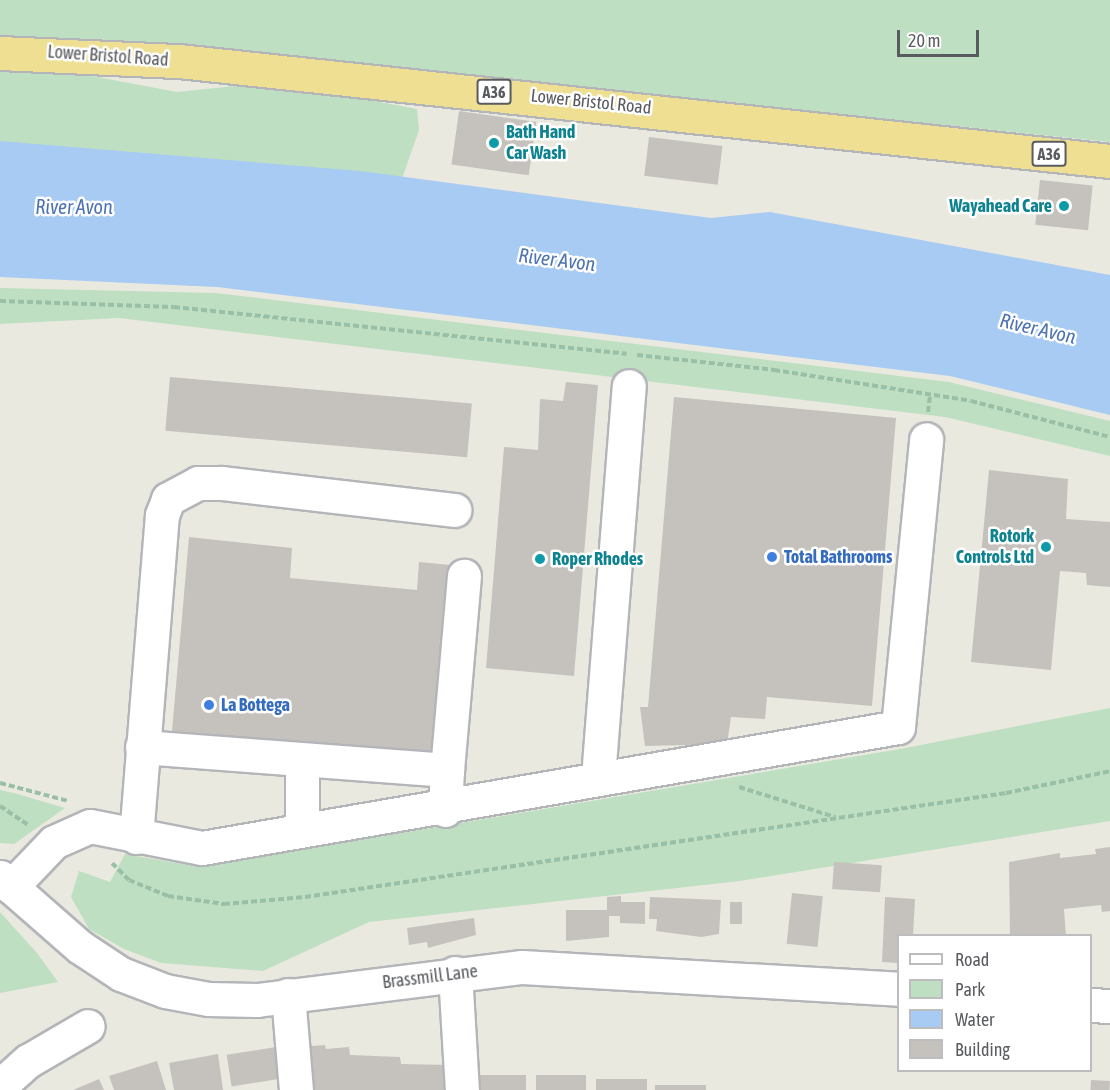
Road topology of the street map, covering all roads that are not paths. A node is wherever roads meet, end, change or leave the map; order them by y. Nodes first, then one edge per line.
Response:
1 (0, 53) edge
2 (1110, 161) edge
3 (629, 386) dead end
4 (927, 424) road end
5 (454, 510) dead end
6 (464, 576) dead end
7 (142, 747) junction
8 (302, 761) junction
9 (447, 770) junction
10 (598, 777) junction
11 (445, 810) junction
12 (302, 830) junction
13 (136, 837) junction
14 (6, 882) edge
15 (455, 973) junction
16 (897, 988) edge
17 (288, 995) junction
18 (1092, 1005) edge
19 (1110, 1006) edge
20 (88, 1026) dead end
21 (0, 1086) edge
22 (296, 1090) edge
23 (462, 1090) edge

1 - 2 highway, Lower Bristol Road / A36
3 - 10 street
4 - 10 street
5 - 7 street
6 - 9 street
7 - 8 street
7 - 13 street
8 - 9 street
8 - 12 street
9 - 11 street
10 - 11 street
11 - 12 street
12 - 13 street
13 - 14 street
14 - 17 street, Brassmill Lane
15 - 16 street, Brassmill Lane
15 - 17 street, Brassmill Lane
15 - 23 street
17 - 22 street
18 - 19 street
20 - 21 street

